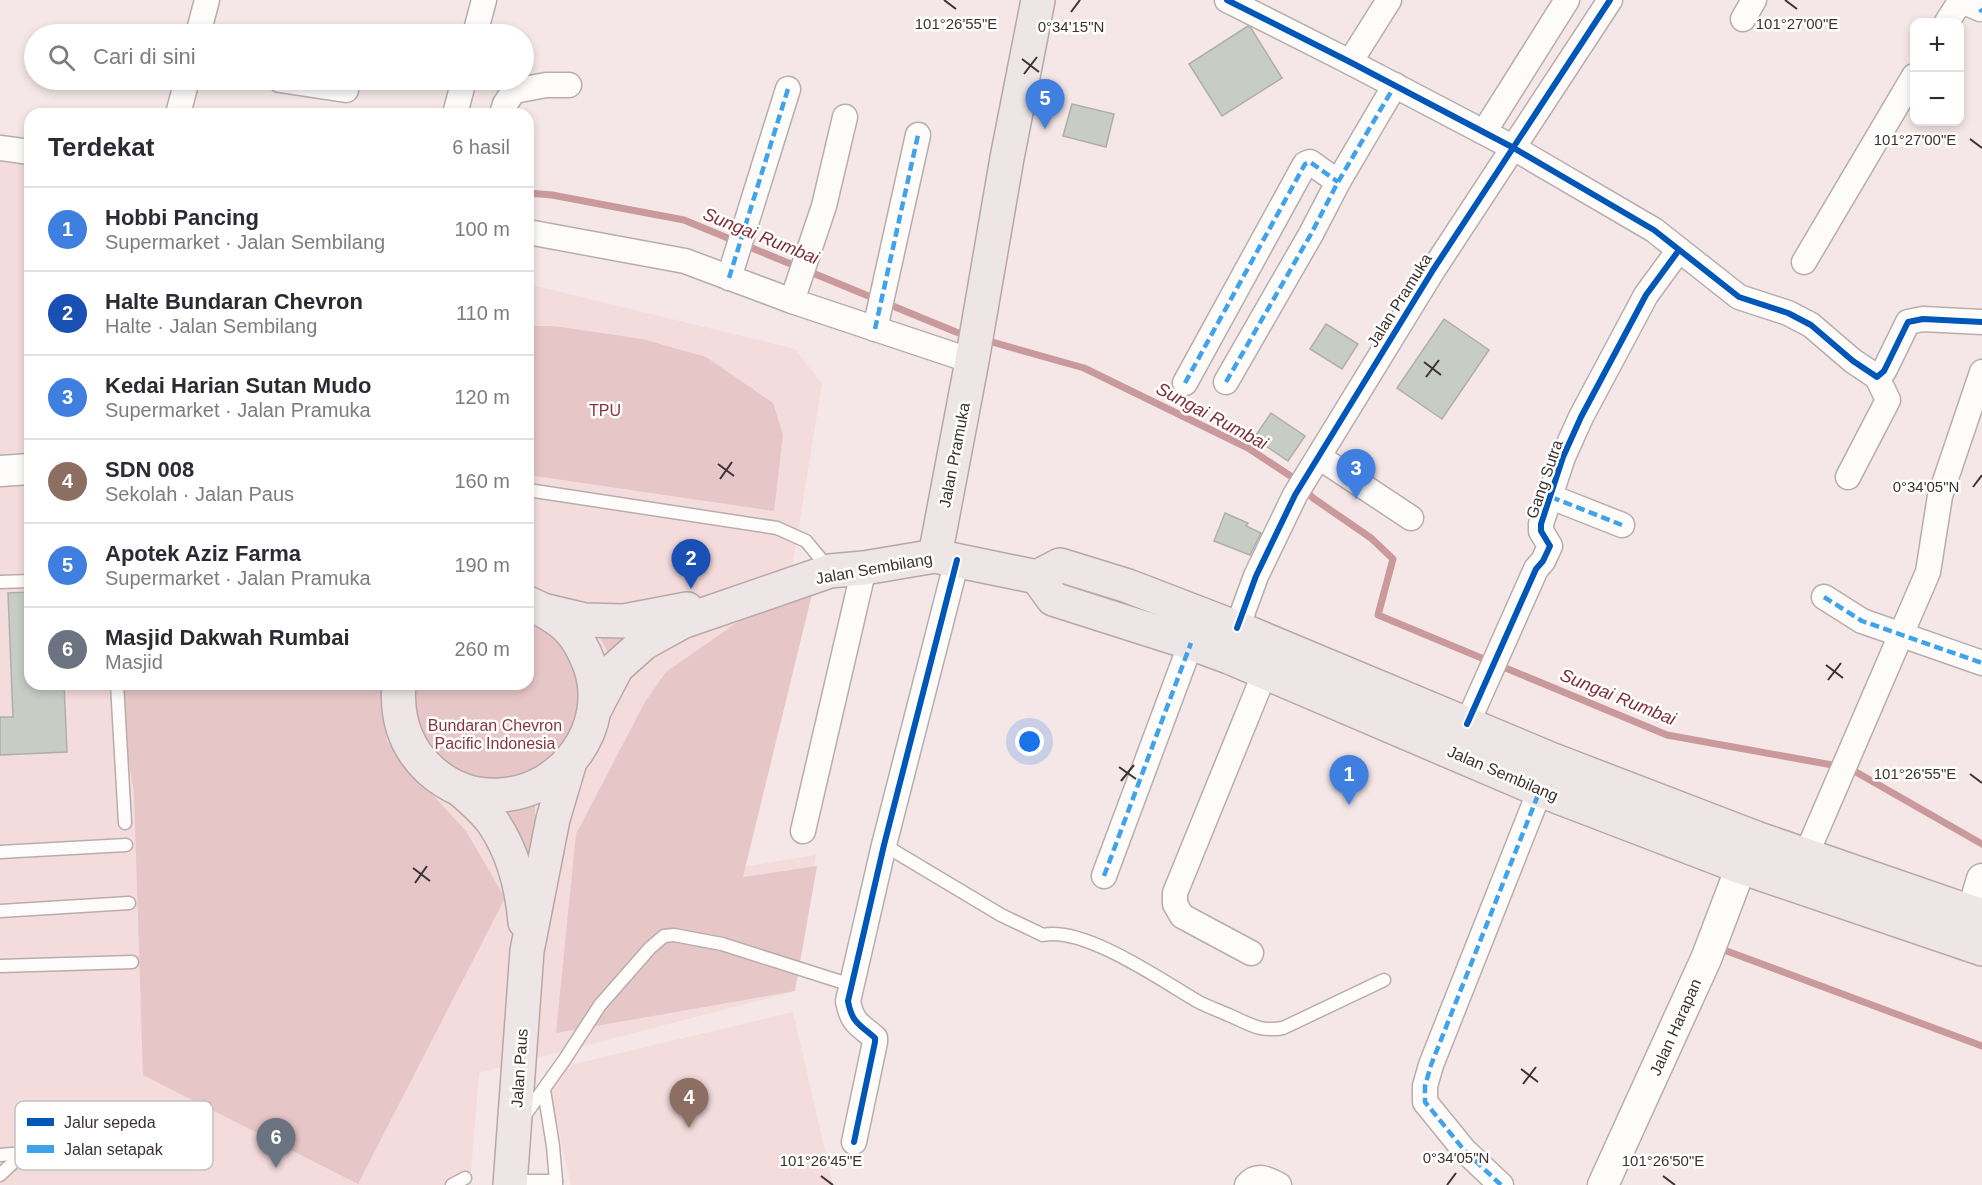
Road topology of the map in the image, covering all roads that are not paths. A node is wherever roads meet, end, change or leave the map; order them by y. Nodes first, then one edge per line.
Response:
1 (207, 0) edge
2 (484, 0) edge
3 (1038, 0) edge
4 (1227, 0) edge
5 (1389, 0) edge
6 (1567, 0) edge
7 (1610, 0) edge
8 (1973, 6) edge
9 (1954, 18) edge
10 (201, 24) edge
11 (478, 24) edge
12 (1350, 62) junction
13 (1910, 83) edge
14 (569, 85) dead end
15 (1395, 85) junction
16 (534, 87) edge
17 (788, 89) dead end
18 (184, 90) edge
19 (461, 90) edge
20 (519, 90) edge
21 (179, 108) edge
22 (457, 108) edge
23 (504, 108) edge
24 (845, 117) dead end
25 (1484, 132) junction
26 (918, 135) dead end
27 (1512, 147) junction
28 (0, 148) edge
29 (24, 151) edge
30 (1338, 182) junction
31 (534, 233) edge
32 (1679, 250) junction
33 (1804, 262) dead end
34 (729, 278) junction
35 (792, 301) junction
36 (879, 310) junction
37 (1982, 322) edge
38 (972, 361) junction
39 (1982, 372) edge
40 (1877, 376) junction
41 (1226, 382) dead end
42 (1185, 383) dead end
43 (1319, 457) junction
44 (24, 469) edge
45 (0, 471) edge
46 (1848, 477) dead end
47 (534, 491) edge
48 (1551, 497) junction
49 (1411, 518) dead end
50 (1622, 525) dead end
51 (946, 558) junction
52 (864, 568) junction
53 (830, 571) junction
54 (24, 580) edge
55 (1050, 580) junction
56 (0, 582) edge
57 (1824, 597) dead end
58 (748, 598) junction
59 (538, 607) edge
60 (1237, 628) junction
61 (1902, 634) junction
62 (1191, 642) junction
63 (1982, 663) edge
64 (1265, 672) junction
65 (117, 690) edge
66 (398, 690) edge
67 (595, 709) junction
68 (1467, 724) junction
69 (569, 765) junction
70 (1540, 789) junction
71 (462, 791) junction
72 (125, 823) dead end
73 (803, 831) dead end
74 (126, 845) dead end
75 (884, 845) junction
76 (0, 852) edge
77 (1806, 855) junction
78 (1741, 867) junction
79 (1104, 876) dead end
80 (1982, 879) edge
81 (129, 903) dead end
82 (0, 911) edge
83 (1977, 914) edge
84 (1982, 949) edge
85 (527, 951) junction
86 (1251, 953) dead end
87 (132, 962) dead end
88 (0, 966) edge
89 (1384, 980) dead end
90 (851, 985) junction
91 (544, 1090) junction
92 (514, 1129) junction
93 (854, 1142) dead end
94 (15, 1154) edge
95 (0, 1155) edge
96 (15, 1161) edge
97 (0, 1175) edge
98 (465, 1178) dead end
99 (510, 1183) edge
100 (556, 1183) edge
101 (452, 1185) edge
102 (1247, 1185) edge
103 (1279, 1185) edge
104 (1501, 1185) edge
105 (1603, 1185) edge

1 - 10 street
2 - 11 street
3 - 38 main road, Jalan Pramuka
4 - 12 street
5 - 12 street
6 - 25 street
7 - 27 street, Jalan Pramuka
8 - 9 street
12 - 15 street
13 - 33 street
14 - 16 street
15 - 25 street
15 - 30 street
17 - 34 street
18 - 21 street
19 - 22 street
20 - 23 street
24 - 35 street
25 - 27 street
26 - 36 street
27 - 32 street
27 - 43 street, Jalan Pramuka
28 - 29 street
30 - 41 street
30 - 42 street
31 - 34 street
32 - 40 street
32 - 48 street, Gang Sutra
34 - 35 street
35 - 36 street
36 - 38 street
37 - 40 street
38 - 51 main road, Jalan Pramuka
39 - 61 street
40 - 46 street
43 - 49 street
43 - 60 street, Jalan Pramuka
44 - 45 street
47 - 53 lane
48 - 50 street
48 - 68 street, Gang Sutra
51 - 52 main road, Jalan Sembilang
51 - 55 main road, Jalan Sembilang
51 - 75 street
52 - 53 main road, Jalan Sembilang
52 - 73 street
53 - 58 main road, Jalan Sembilang
54 - 56 lane
55 - 60 main road, Jalan Sembilang
55 - 62 main road, Jalan Sembilang
57 - 61 street
58 - 59 main road, Jalan Sembilang
58 - 67 main road, Jalan Sembilang
59 - 67 main road
60 - 68 main road, Jalan Sembilang
61 - 63 street
61 - 77 street
62 - 64 main road, Jalan Sembilang
62 - 79 street
64 - 70 main road, Jalan Sembilang
64 - 86 street
65 - 72 lane
66 - 71 main road
67 - 69 main road
68 - 77 main road, Jalan Sembilang
69 - 71 main road
69 - 85 main road, Jalan Paus
70 - 78 main road, Jalan Sembilang
70 - 104 street
71 - 85 main road, Jalan Paus
74 - 76 lane
75 - 89 lane
75 - 90 street
77 - 83 main road, Jalan Sembilang
78 - 84 main road, Jalan Sembilang
78 - 105 street, Jalan Harapan
80 - 83 street
81 - 82 lane
85 - 92 main road, Jalan Paus
87 - 88 lane
90 - 91 lane
90 - 93 street
91 - 92 lane
91 - 100 lane
92 - 99 main road, Jalan Paus
94 - 95 lane
96 - 97 lane
98 - 101 lane
99 - 100 lane
102 - 103 street

